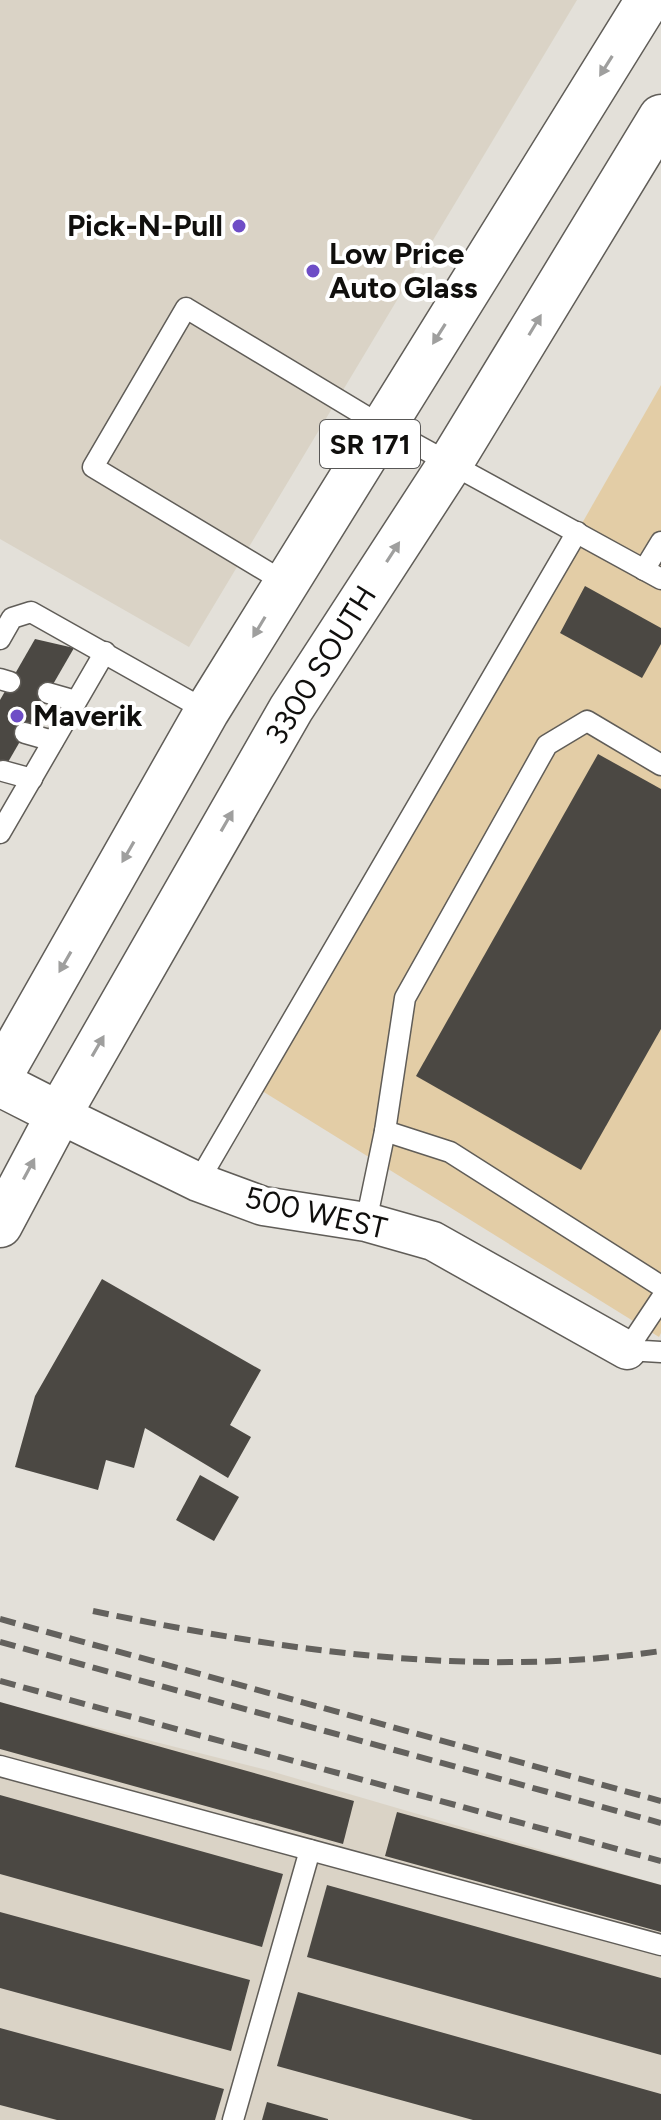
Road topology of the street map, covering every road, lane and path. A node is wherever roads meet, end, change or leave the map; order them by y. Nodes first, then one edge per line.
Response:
1 (648, 0) edge
2 (661, 117) edge
3 (382, 426) junction
4 (450, 464) junction
5 (577, 532) junction
6 (661, 542) edge
7 (653, 575) edge
8 (286, 583) junction
9 (6, 615) edge
10 (0, 639) edge
11 (105, 652) junction
12 (48, 693) dead end
13 (76, 701) junction
14 (207, 711) junction
15 (25, 733) dead end
16 (53, 741) junction
17 (661, 765) edge
18 (3, 771) dead end
19 (32, 779) junction
20 (3, 820) edge
21 (0, 1076) edge
22 (0, 1084) edge
23 (59, 1114) junction
24 (385, 1131) junction
25 (198, 1182) junction
26 (366, 1222) junction
27 (0, 1225) edge
28 (661, 1286) edge
29 (661, 1299) edge
30 (644, 1351) edge
31 (0, 1766) edge
32 (310, 1850) junction
33 (661, 1945) edge
34 (233, 2120) edge

1 -> 3 main road, SR 171
4 -> 2 main road, 3300 SOUTH / SR 171
3 - 4 lane
3 - 8 main road, SR 171
3 - 8 lane
4 - 5 lane
23 -> 4 main road, 3300 SOUTH / SR 171
5 - 7 lane
5 - 25 lane
6 - 7 lane
8 -> 14 main road, SR 171
9 - 10 lane
9 - 11 lane
11 - 13 lane
11 - 14 lane
12 - 13 lane
13 - 16 lane
14 -> 21 main road, SR 171
15 - 16 lane
16 - 19 lane
17 - 24 lane
18 - 19 lane
19 - 20 lane
22 - 23 main road, 500 WEST
23 - 25 street, 500 WEST
27 -> 23 main road, 3300 SOUTH / SR 171
24 - 26 lane
24 - 28 lane
25 - 26 street, 500 WEST
26 - 30 street, 500 WEST
29 - 30 lane
31 - 32 lane
32 - 33 lane
32 - 34 lane

